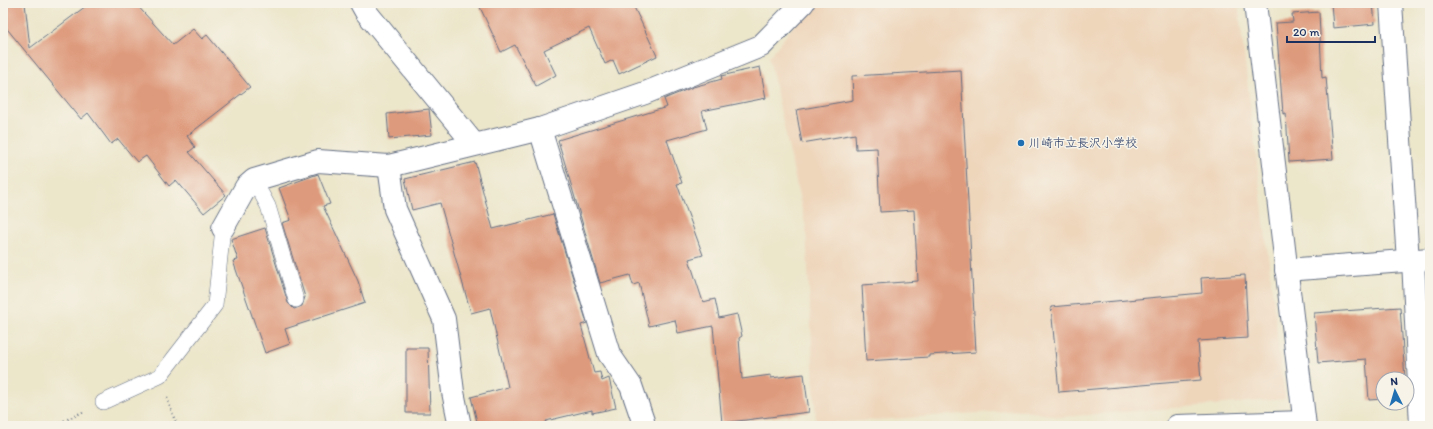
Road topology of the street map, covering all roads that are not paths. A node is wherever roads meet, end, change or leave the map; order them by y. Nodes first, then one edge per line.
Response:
1 (361, 3) edge
2 (803, 3) edge
3 (1255, 3) edge
4 (1391, 3) edge
5 (540, 129) junction
6 (474, 144) junction
7 (389, 166) junction
8 (254, 180) junction
9 (223, 228) joint
10 (1417, 260) edge
11 (1286, 270) junction
12 (296, 300) dead end
13 (104, 402) road end
14 (1304, 424) edge
15 (460, 426) edge
16 (643, 426) edge
17 (1177, 426) edge
18 (1422, 426) edge

1 - 6 street
2 - 5 street
3 - 11 street
4 - 10 street
5 - 6 street
5 - 16 street
6 - 7 street
7 - 8 street
7 - 15 street
8 - 9 street
8 - 12 lane
9 - 13 lane
10 - 11 street
10 - 18 street
11 - 14 street
14 - 17 street

